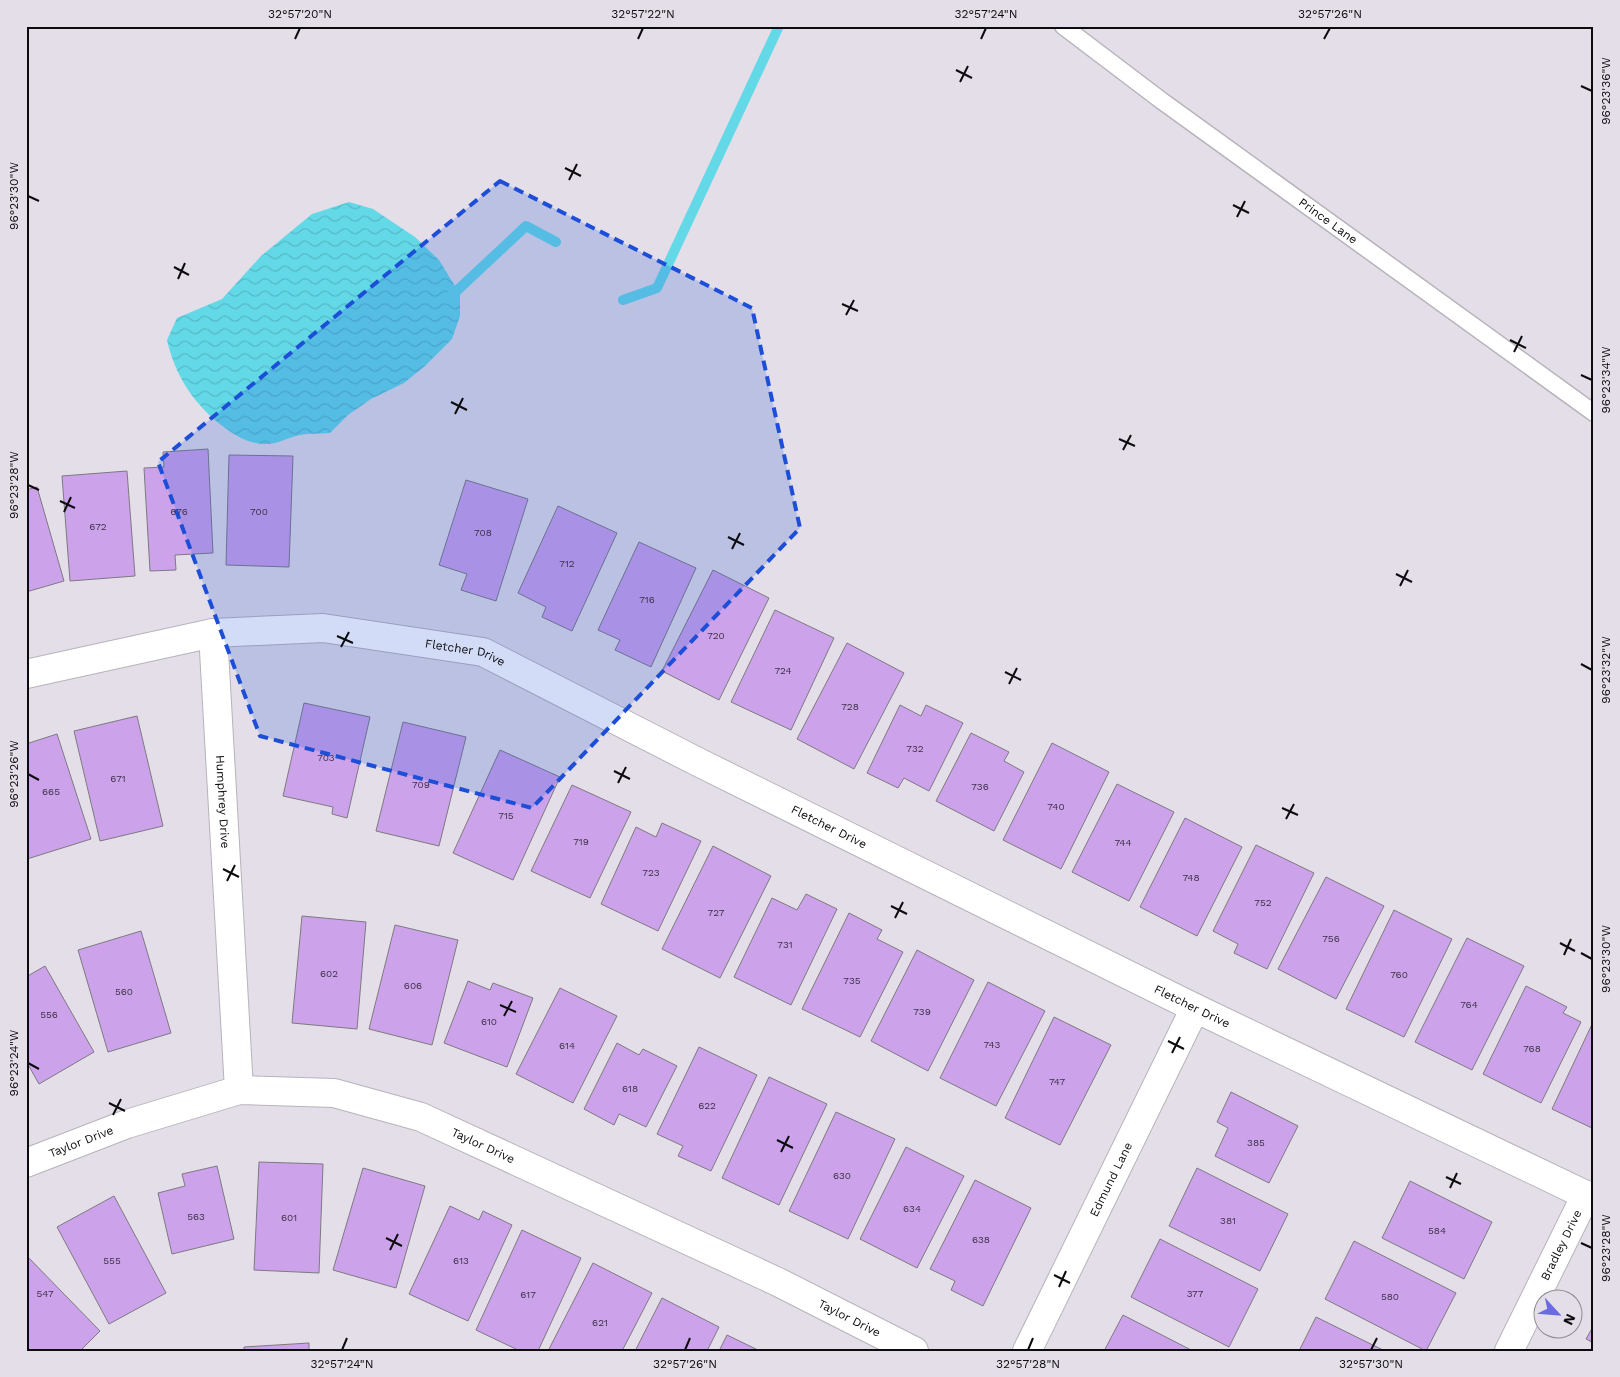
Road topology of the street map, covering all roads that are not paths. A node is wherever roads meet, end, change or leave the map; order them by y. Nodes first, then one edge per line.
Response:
1 (1063, 26) edge
2 (1594, 413) edge
3 (213, 633) junction
4 (26, 674) edge
5 (1195, 1008) junction
6 (239, 1090) junction
7 (26, 1163) edge
8 (1590, 1197) edge
9 (914, 1351) edge
10 (1027, 1351) edge
11 (1509, 1351) edge

1 - 2 lane, Prince Lane
3 - 4 street, Fletcher Drive
3 - 5 street, Fletcher Drive
3 - 6 street, Humphrey Drive
5 - 8 street, Fletcher Drive
5 - 10 street, Edmund Lane
6 - 7 street, Taylor Drive
6 - 9 street, Taylor Drive
8 - 11 street, Bradley Drive

